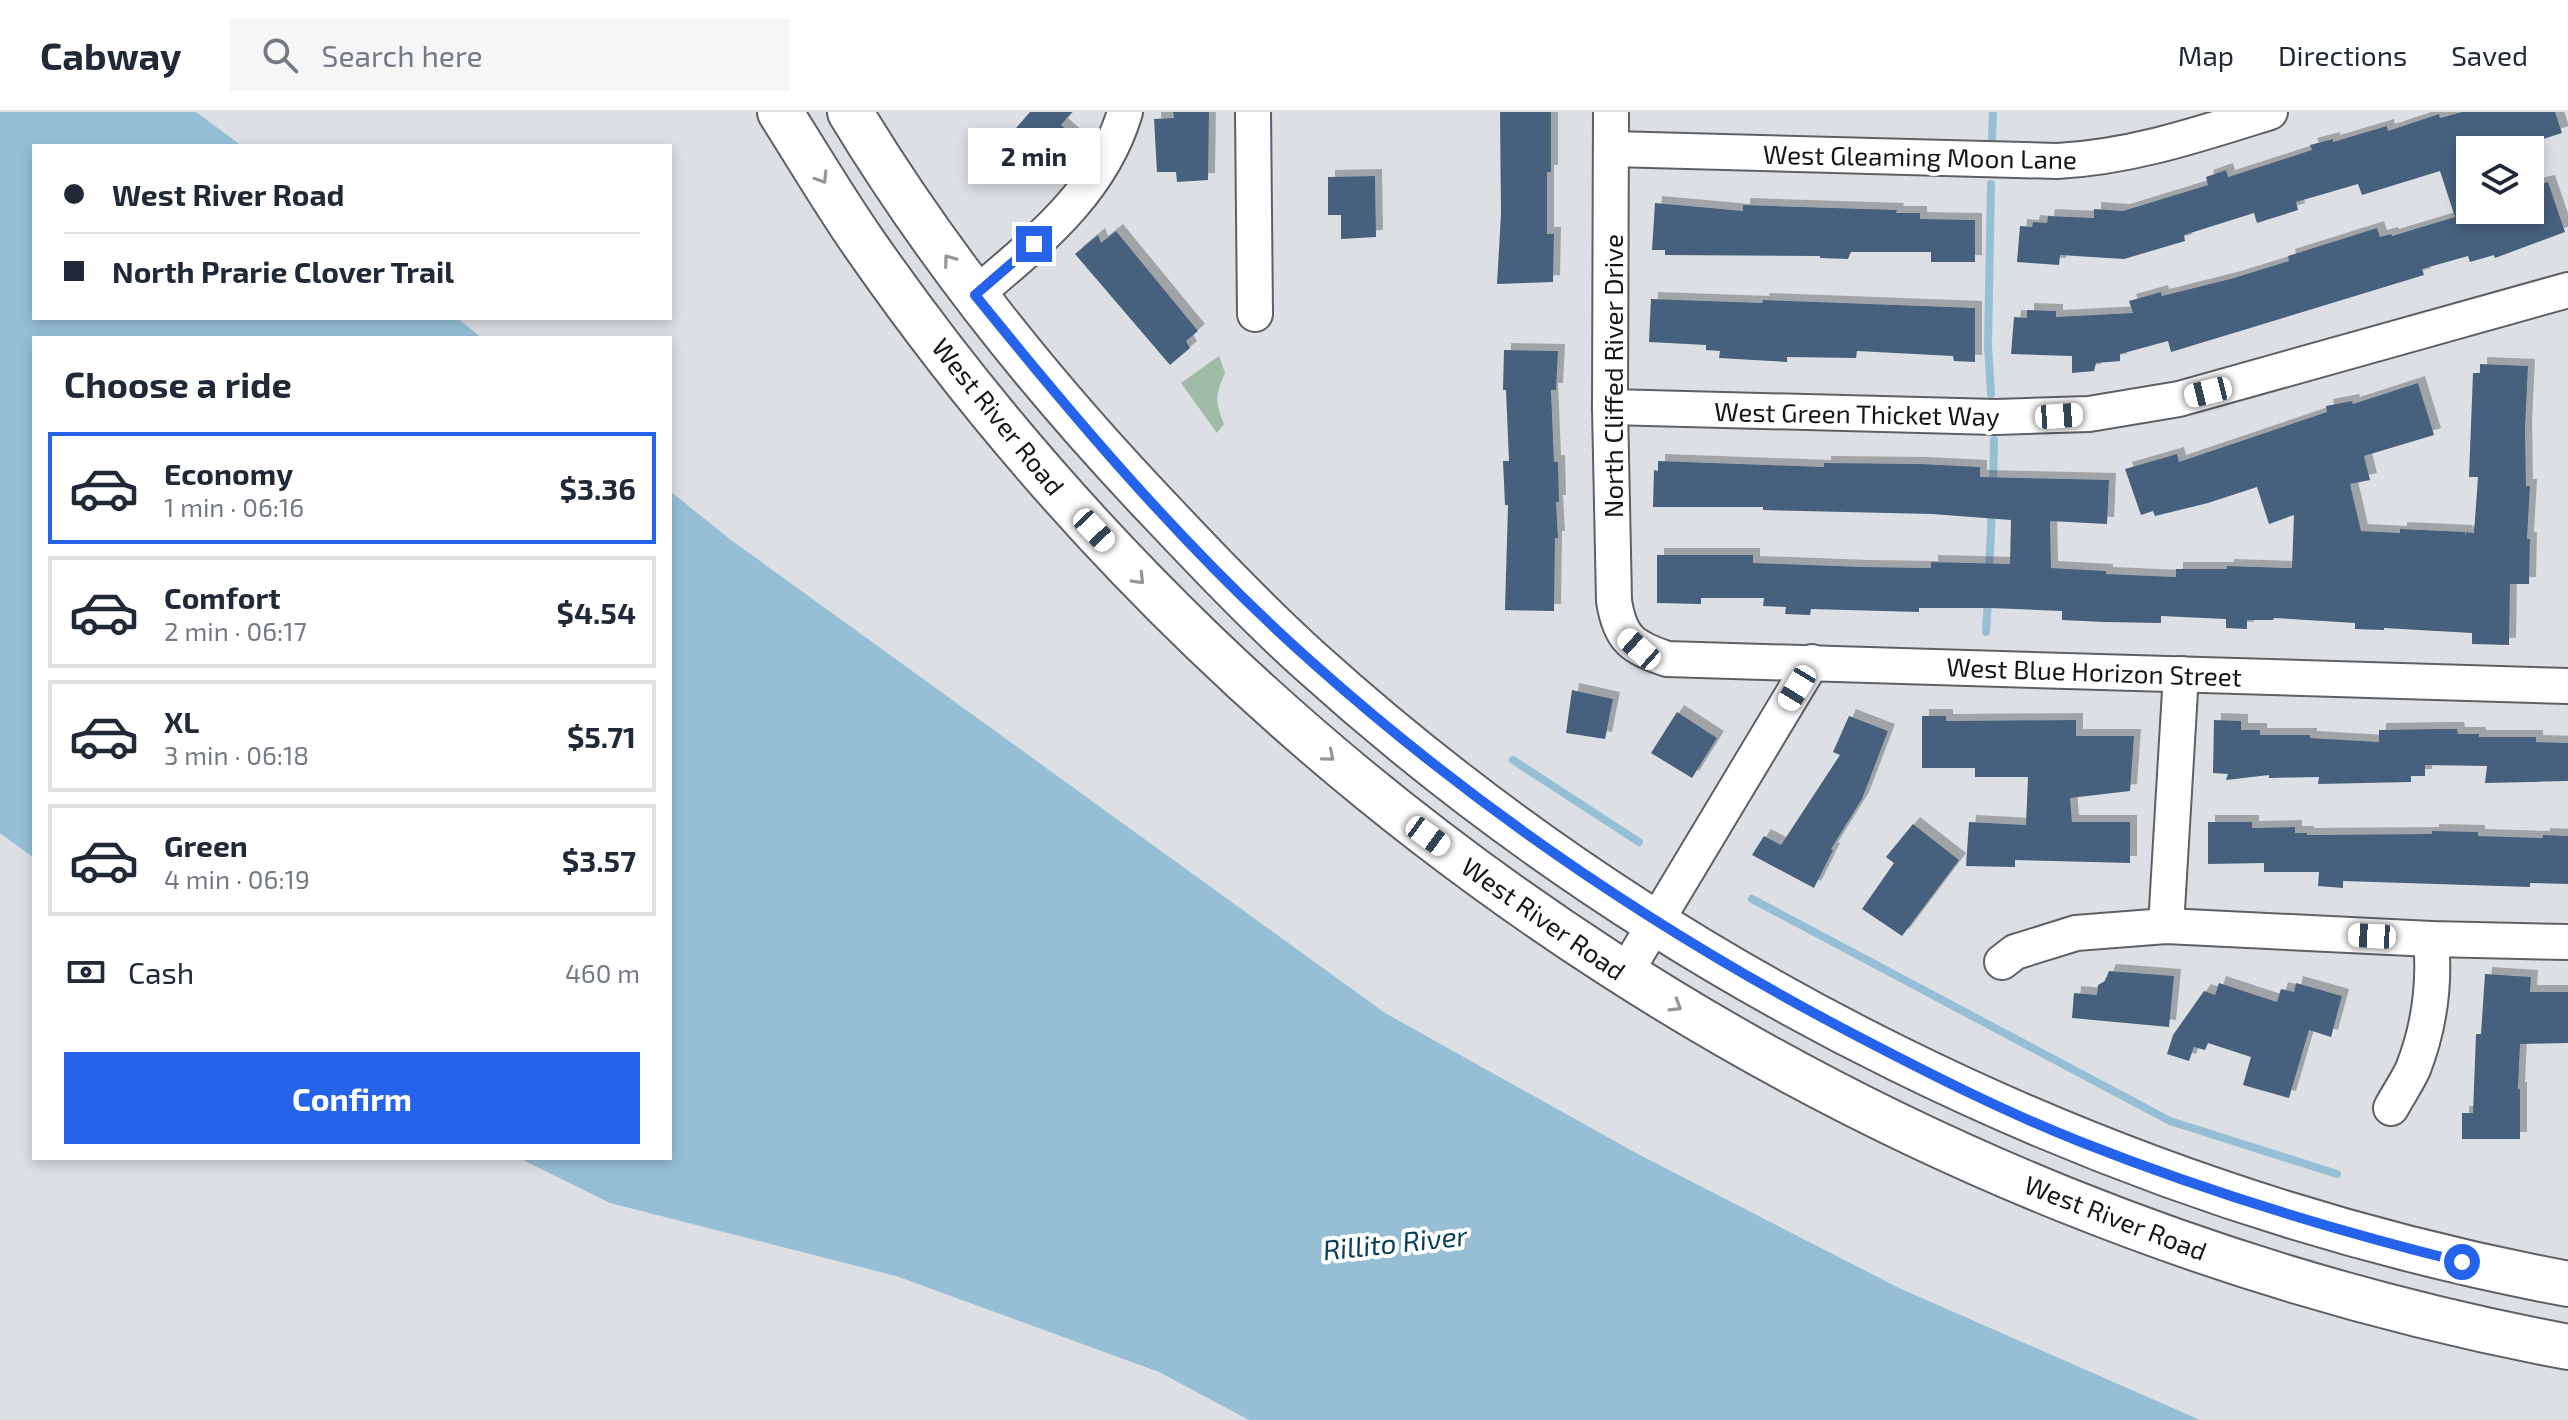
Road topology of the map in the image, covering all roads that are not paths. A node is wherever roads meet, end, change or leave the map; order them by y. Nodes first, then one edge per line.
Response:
1 (780, 112) edge
2 (850, 112) edge
3 (1125, 112) edge
4 (1253, 112) edge
5 (1611, 112) edge
6 (2270, 112) edge
7 (1612, 149) junction
8 (975, 295) junction
9 (2567, 295) edge
10 (1255, 314) dead end
11 (1610, 407) junction
12 (1618, 642) joint
13 (1812, 662) junction
14 (2181, 674) junction
15 (2568, 686) edge
16 (1656, 922) junction
17 (2166, 926) junction
18 (2431, 939) junction
19 (2568, 942) edge
20 (2002, 962) dead end
21 (1624, 975) junction
22 (2391, 1108) dead end
23 (2568, 1284) edge
24 (2568, 1347) edge

1 -> 21 main road, West River Road
8 -> 2 main road
3 - 8 street
4 - 10 street
5 - 7 street, North Cliffed River Drive
6 - 7 street, West Gleaming Moon Lane
7 - 11 street, North Cliffed River Drive
8 - 16 main road
9 - 11 street, West Green Thicket Way
11 - 12 street, North Cliffed River Drive
12 - 13 street, West Blue Horizon Street
13 - 14 street, West Blue Horizon Street
13 - 16 street
14 - 15 street, West Blue Horizon Street
14 - 17 street
16 - 21 street
16 - 23 main road
17 - 18 street
17 - 20 street
18 - 19 street
18 - 22 street
21 -> 24 main road, West River Road

